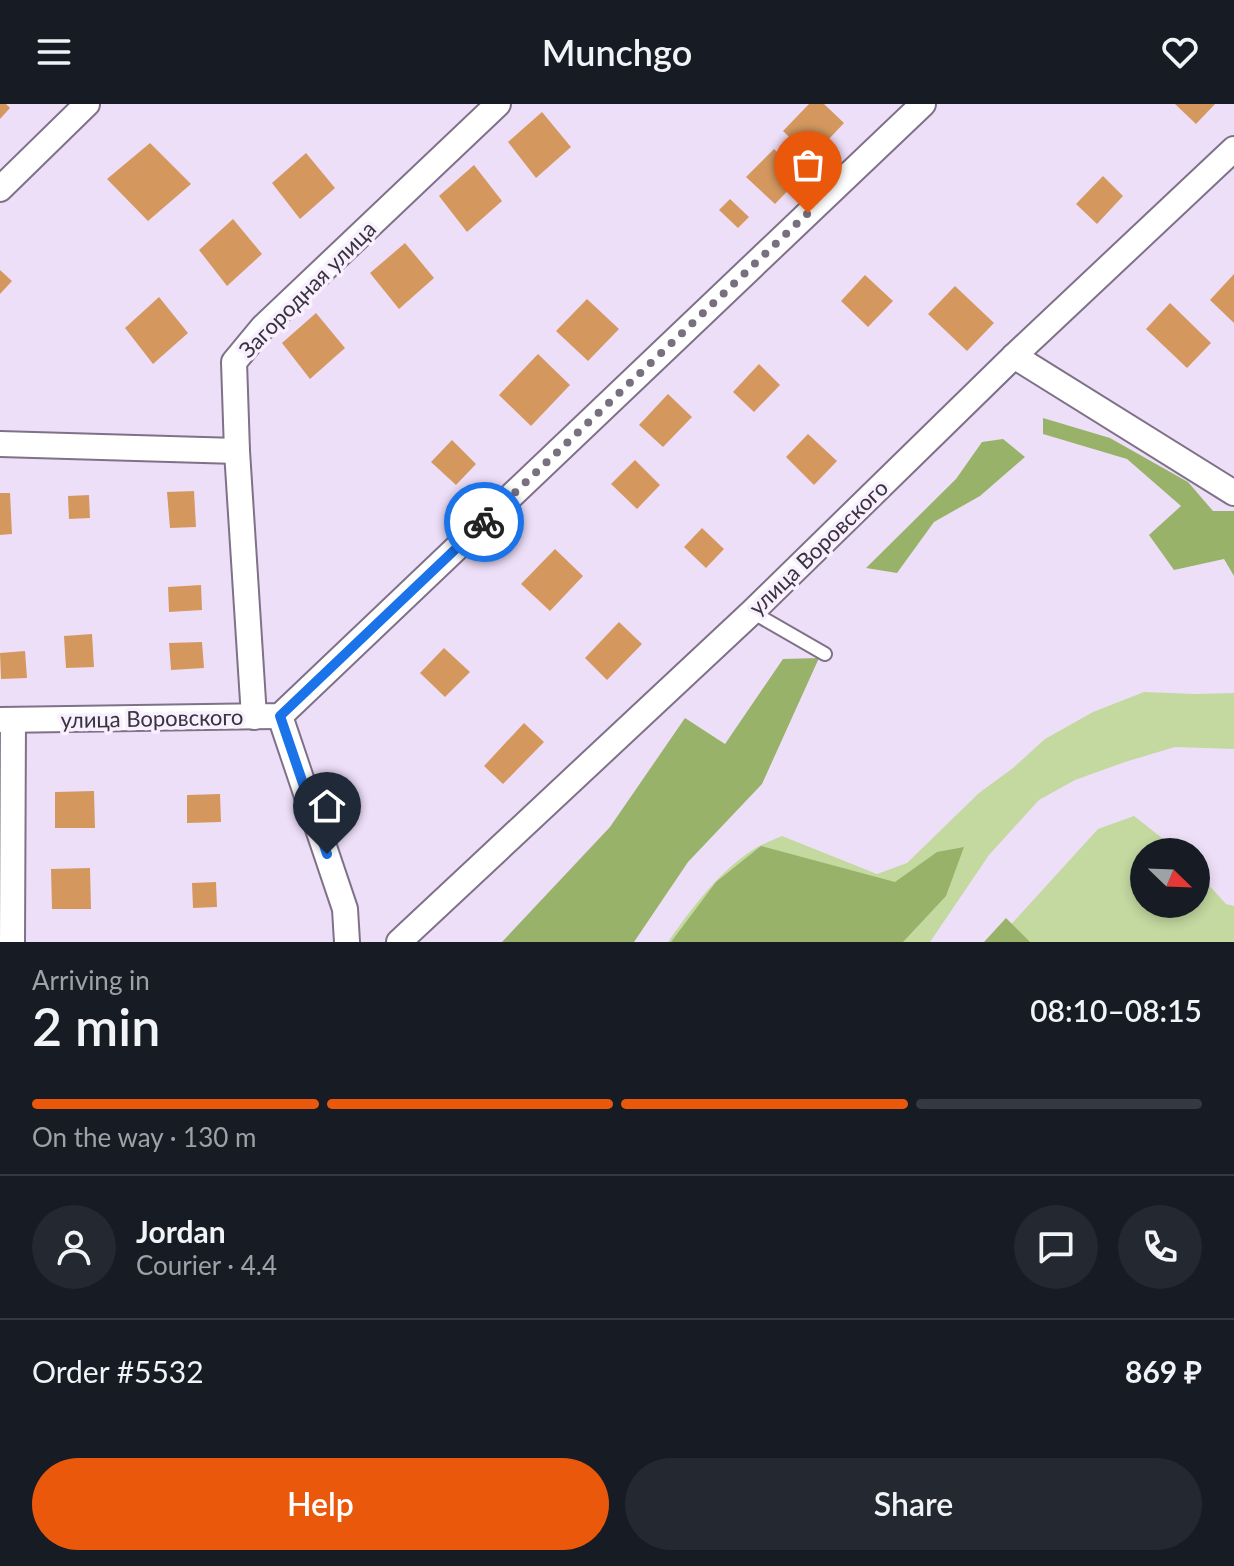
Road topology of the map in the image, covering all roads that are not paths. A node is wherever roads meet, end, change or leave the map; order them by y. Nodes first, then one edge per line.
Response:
1 (87, 104) edge
2 (498, 104) edge
3 (923, 104) edge
4 (1234, 149) edge
5 (0, 189) edge
6 (1014, 356) junction
7 (0, 444) edge
8 (237, 451) junction
9 (1234, 493) edge
10 (752, 612) junction
11 (825, 654) dead end
12 (280, 716) junction
13 (254, 717) junction
14 (7, 720) edge
15 (12, 942) edge
16 (347, 942) edge
17 (399, 942) edge

1 - 5 street
2 - 8 street, Загородная улица
3 - 12 street
4 - 6 street, улица Воровского
6 - 9 street
6 - 10 street, улица Воровского
7 - 8 street
8 - 13 street, Загородная улица
10 - 11 lane
10 - 17 street, улица Воровского
12 - 13 street, улица Воровского
12 - 16 street
13 - 14 street, улица Воровского
14 - 15 street

